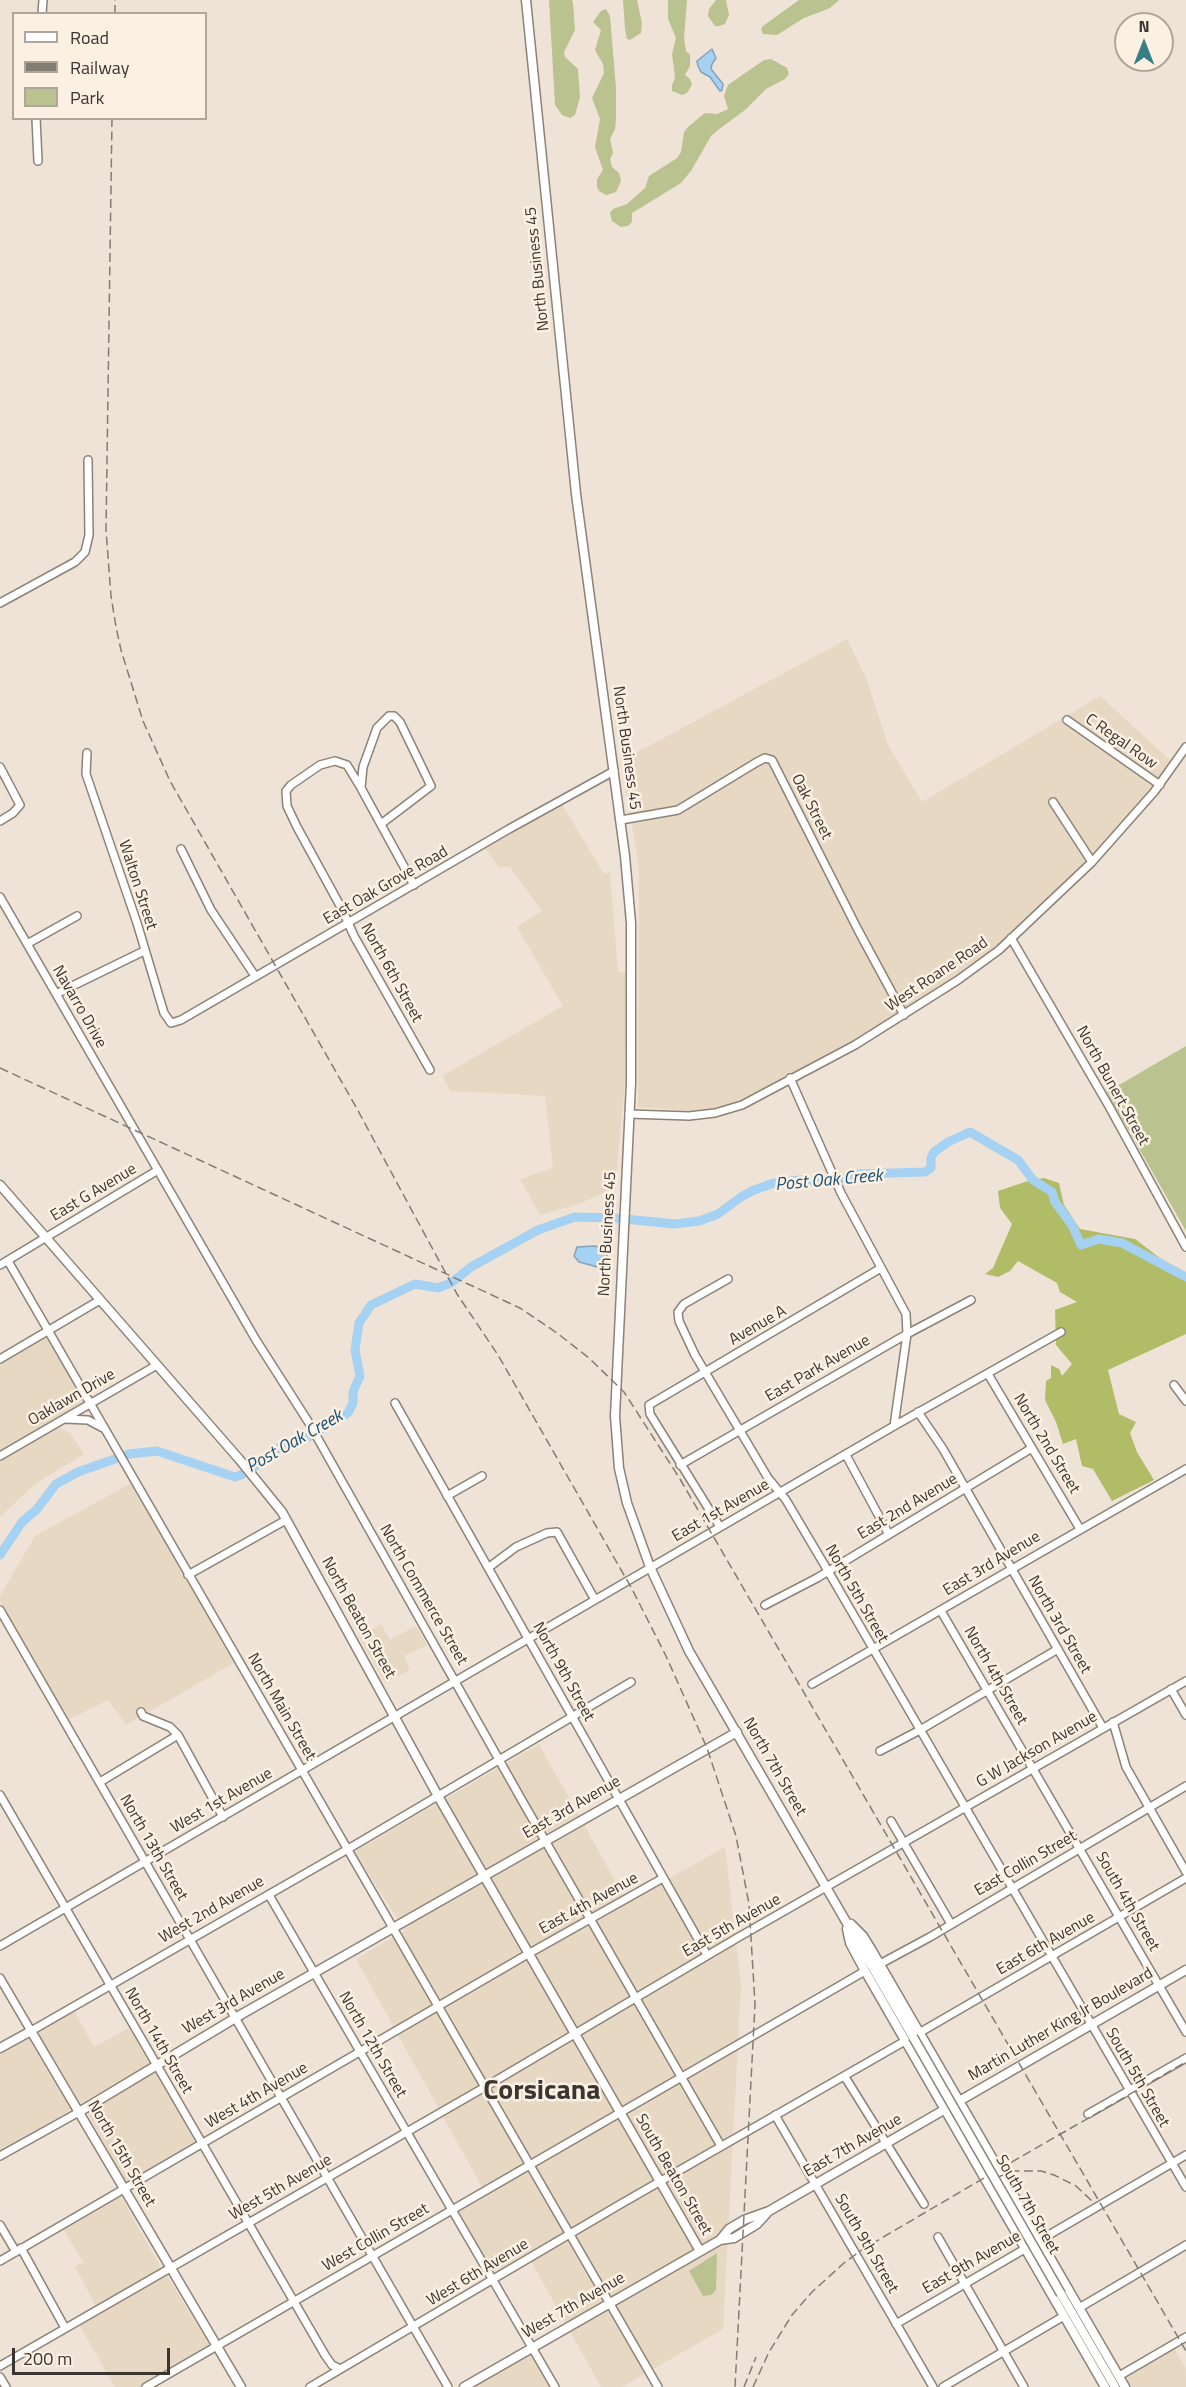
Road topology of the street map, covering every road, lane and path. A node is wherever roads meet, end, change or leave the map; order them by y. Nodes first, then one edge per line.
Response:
1 (526, 0) edge
2 (36, 120) edge
3 (38, 161) dead end
4 (88, 460) dead end
5 (0, 603) edge
6 (1067, 720) dead end
7 (1186, 747) edge
8 (87, 753) dead end
9 (0, 767) edge
10 (614, 771) junction
11 (1160, 785) junction
12 (361, 788) junction
13 (1053, 802) dead end
14 (621, 820) junction
15 (0, 821) edge
16 (381, 824) junction
17 (181, 849) dead end
18 (1092, 862) junction
19 (414, 885) junction
20 (0, 897) edge
21 (77, 916) dead end
22 (348, 923) junction
23 (1011, 938) junction
24 (27, 944) junction
25 (144, 951) junction
26 (255, 976) junction
27 (56, 994) junction
28 (904, 1015) junction
29 (171, 1023) joint
30 (430, 1070) dead end
31 (790, 1078) junction
32 (629, 1114) junction
33 (135, 1130) joint
34 (158, 1170) junction
35 (0, 1185) edge
36 (45, 1239) junction
37 (1186, 1247) edge
38 (8, 1261) junction
39 (0, 1265) edge
40 (881, 1268) junction
41 (728, 1279) dead end
42 (100, 1300) junction
43 (971, 1300) dead end
44 (48, 1332) junction
45 (1061, 1332) dead end
46 (907, 1334) junction
47 (0, 1359) edge
48 (157, 1365) junction
49 (705, 1371) junction
50 (988, 1374) junction
51 (1174, 1385) dead end
52 (1186, 1401) edge
53 (395, 1402) dead end
54 (90, 1404) junction
55 (918, 1412) junction
56 (63, 1419) junction
57 (894, 1426) junction
58 (104, 1429) junction
59 (740, 1430) junction
60 (1032, 1448) junction
61 (846, 1455) junction
62 (0, 1456) edge
63 (680, 1465) junction
64 (1186, 1468) edge
65 (482, 1476) dead end
66 (965, 1489) junction
67 (780, 1493) junction
68 (447, 1496) junction
69 (627, 1503) joint
70 (286, 1520) junction
71 (720, 1527) junction
72 (1080, 1529) junction
73 (888, 1533) junction
74 (650, 1567) junction
75 (488, 1568) junction
76 (1011, 1570) junction
77 (828, 1571) junction
78 (188, 1575) junction
79 (595, 1600) junction
80 (765, 1605) dead end
81 (0, 1610) edge
82 (941, 1611) junction
83 (528, 1639) junction
84 (873, 1649) junction
85 (1058, 1649) junction
86 (456, 1681) junction
87 (1186, 1681) edge
88 (631, 1682) dead end
89 (812, 1684) dead end
90 (1171, 1689) junction
91 (988, 1691) junction
92 (141, 1712) dead end
93 (1186, 1715) edge
94 (396, 1717) junction
95 (573, 1718) junction
96 (1113, 1722) junction
97 (1104, 1728) junction
98 (920, 1731) junction
99 (737, 1732) junction
100 (178, 1735) junction
101 (880, 1751) dead end
102 (500, 1761) junction
103 (1032, 1769) junction
104 (302, 1771) junction
105 (100, 1782) junction
106 (1186, 1786) edge
107 (0, 1795) edge
108 (438, 1796) junction
109 (618, 1798) junction
110 (965, 1808) junction
111 (1149, 1808) junction
112 (223, 1816) junction
113 (891, 1821) dead end
114 (545, 1840) junction
115 (903, 1844) junction
116 (1080, 1848) junction
117 (348, 1850) junction
118 (145, 1862) junction
119 (1186, 1872) edge
120 (484, 1875) junction
121 (663, 1878) junction
122 (1186, 1878) edge
123 (1011, 1887) junction
124 (827, 1888) junction
125 (269, 1895) junction
126 (66, 1908) junction
127 (844, 1917) junction
128 (1120, 1917) junction
129 (590, 1919) junction
130 (951, 1924) junction
131 (394, 1927) junction
132 (191, 1940) junction
133 (0, 1946) edge
134 (528, 1954) junction
135 (707, 1956) junction
136 (1051, 1956) junction
137 (880, 1964) junction
138 (1186, 1970) edge
139 (865, 1971) junction
140 (314, 1973) junction
141 (0, 1978) edge
142 (1159, 1985) junction
143 (111, 1986) junction
144 (637, 1997) junction
145 (438, 2007) junction
146 (234, 2018) junction
147 (1091, 2025) junction
148 (31, 2031) junction
149 (1186, 2032) edge
150 (575, 2033) junction
151 (912, 2037) junction
152 (0, 2048) edge
153 (360, 2052) junction
154 (1186, 2058) edge
155 (156, 2065) junction
156 (682, 2077) junction
157 (844, 2077) junction
158 (485, 2087) junction
159 (1128, 2091) junction
160 (282, 2097) junction
161 (952, 2106) junction
162 (79, 2112) junction
163 (620, 2113) junction
164 (1088, 2114) dead end
165 (775, 2115) junction
166 (407, 2131) junction
167 (202, 2143) junction
168 (886, 2144) junction
169 (721, 2146) junction
170 (1186, 2155) edge
171 (0, 2156) edge
172 (1172, 2164) junction
173 (530, 2166) junction
174 (327, 2177) junction
175 (660, 2183) junction
176 (814, 2185) junction
177 (1186, 2187) edge
178 (124, 2188) junction
179 (924, 2204) dead end
180 (452, 2210) junction
181 (248, 2223) junction
182 (0, 2225) edge
183 (570, 2234) junction
184 (938, 2237) dead end
185 (1039, 2240) junction
186 (1186, 2245) edge
187 (1024, 2248) junction
188 (19, 2250) junction
189 (700, 2251) junction
190 (373, 2256) junction
191 (0, 2261) edge
192 (171, 2268) junction
193 (493, 2279) junction
194 (965, 2283) junction
195 (294, 2301) junction
196 (610, 2302) junction
197 (1079, 2308) junction
198 (1064, 2316) junction
199 (896, 2324) junction
200 (414, 2326) junction
201 (65, 2328) junction
202 (1186, 2337) edge
203 (216, 2346) junction
204 (533, 2348) junction
205 (1003, 2352) junction
206 (0, 2366) edge
207 (340, 2369) junction
208 (1119, 2376) junction
209 (0, 2377) edge
210 (1103, 2386) edge
211 (6, 2387) edge
212 (146, 2387) edge
213 (241, 2387) edge
214 (310, 2387) edge
215 (448, 2387) edge
216 (464, 2387) edge
217 (555, 2387) edge
218 (658, 2387) edge
219 (933, 2387) edge
220 (943, 2387) edge
221 (1024, 2387) edge
222 (1115, 2387) edge
223 (1125, 2387) edge

1 - 10 main road, North Business 45
2 - 3 street
4 - 5 street
6 - 11 street, C Regal Row
7 - 11 street, West Roane Road
8 - 25 street, Walton Street
9 - 15 street
10 - 14 main road, North Business 45
10 - 19 street, East Oak Grove Road
11 - 18 street, West Roane Road
12 - 16 street
12 - 16 street
12 - 22 street, North 6th Street
13 - 18 street
14 - 28 street, Oak Street
14 - 32 main road, North Business 45
16 - 19 street
17 - 26 street
18 - 23 street, West Roane Road
19 - 22 street, East Oak Grove Road
20 - 24 street, Navarro Drive
21 - 24 street
22 - 26 street, East Oak Grove Road
22 - 30 street, North 6th Street
23 - 28 street, West Roane Road
23 - 37 street, North Bunert Street
24 - 27 street, Navarro Drive
25 - 27 street
25 - 29 street, Walton Street
26 - 29 street, East Oak Grove Road
27 - 33 street, Navarro Drive
28 - 31 street, West Roane Road
31 - 32 street, West Roane Road
31 - 40 street
32 - 69 main road, North Business 45
33 - 34 street, North Commerce Street
34 - 36 street, East G Avenue
34 - 86 street, North Commerce Street
35 - 36 main road, North Beaton Street
36 - 38 street, East G Avenue
36 - 42 main road, North Beaton Street
38 - 39 street, East G Avenue
38 - 44 street, North Main Street
40 - 46 street
40 - 49 street, Avenue A
41 - 49 street, North 5th Street
42 - 44 street
42 - 48 main road, North Beaton Street
43 - 46 street, East Park Avenue
44 - 47 street
44 - 54 street, North Main Street
45 - 50 street, East 1st Avenue
46 - 57 street
46 - 59 street, East Park Avenue
48 - 54 street, Oaklawn Drive
48 - 70 main road, North Beaton Street
49 - 59 street, North 5th Street
49 - 63 street, Avenue A
50 - 55 street, East 1st Avenue
50 - 60 street, North 2nd Street
51 - 52 street
53 - 68 street, North 9th Street
54 - 56 street, Oaklawn Drive
54 - 58 street, North Main Street
55 - 57 street, East 1st Avenue
55 - 66 street, North 3rd Street
56 - 58 street
56 - 62 street, Oaklawn Drive
57 - 61 street, East 1st Avenue
58 - 78 street, North Main Street
59 - 63 street, East Park Avenue
59 - 67 street, North 5th Street
60 - 66 street, East 2nd Avenue
60 - 72 street, North 2nd Street
61 - 67 street, East 1st Avenue
61 - 73 street
63 - 71 street
64 - 72 street, East 3rd Avenue
65 - 68 street
66 - 73 street, East 2nd Avenue
66 - 76 street, North 3rd Street
67 - 71 street, East 1st Avenue
67 - 77 street, North 5th Street
68 - 75 street, North 9th Street
69 - 74 main road, North 7th Street
70 - 78 street
70 - 94 main road, North Beaton Street
71 - 74 street, East 1st Avenue
72 - 76 street, East 3rd Avenue
73 - 77 street, East 2nd Avenue
74 - 79 street, East 1st Avenue
74 - 99 main road, North 7th Street
75 - 79 street
75 - 83 street, North 9th Street
76 - 82 street, East 3rd Avenue
76 - 85 street, North 3rd Street
77 - 80 street, East 2nd Avenue
77 - 84 street, North 5th Street
78 - 104 street, North Main Street
79 - 83 street, East 1st Avenue
81 - 105 street, North 13th Street
82 - 84 street, East 3rd Avenue
82 - 91 street, North 4th Street
83 - 86 street, East 1st Avenue
83 - 95 street, North 9th Street
84 - 89 street, East 3rd Avenue
84 - 98 street, North 5th Street
85 - 91 street
85 - 97 street, North 3rd Street
86 - 94 street, East 1st Avenue
86 - 102 street, North Commerce Street
87 - 90 street, G W Jackson Avenue
88 - 95 street
90 - 93 street
90 - 96 street, G W Jackson Avenue
91 - 98 street
91 - 103 street, North 4th Street
92 - 100 street
94 - 104 street, West 1st Avenue
94 - 108 main road, North Beaton Street
95 - 102 street
95 - 109 street, North 9th Street
96 - 97 street, G W Jackson Avenue
96 - 111 street
97 - 103 street, G W Jackson Avenue
98 - 101 street
98 - 110 street, North 5th Street
99 - 109 main road, East 3rd Avenue
99 - 124 main road, North 7th Street
100 - 105 street
100 - 112 street
102 - 108 street
102 - 114 street, North Commerce Street
103 - 110 street, G W Jackson Avenue
103 - 116 street, North 4th Street
104 - 112 street, West 1st Avenue
104 - 117 street, North Main Street
105 - 118 street, North 13th Street
106 - 111 street, East Collin Street
107 - 126 street, North 14th Street
108 - 117 street, West 2nd Avenue
108 - 120 main road, North Beaton Street
109 - 114 main road, East 3rd Avenue
109 - 121 street, North 9th Street
110 - 115 street, G W Jackson Avenue
110 - 123 street, North 5th Street
111 - 116 street, East Collin Street
111 - 119 street
112 - 118 street, West 1st Avenue
113 - 115 street
114 - 120 main road, East 3rd Avenue
114 - 129 street, North Commerce Street
115 - 124 street, East 5th Avenue
115 - 130 street
116 - 123 street, East Collin Street
116 - 128 street, South 4th Street
117 - 125 street, West 2nd Avenue
117 - 131 street, North Main Street
118 - 126 street, West 1st Avenue
118 - 132 street, North 13th Street
120 - 131 main road, West 3rd Avenue
120 - 134 main road, North Beaton Street
121 - 129 street, East 4th Avenue
121 - 135 street, North 9th Street
122 - 128 street, East 6th Avenue
123 - 130 street, East Collin Street
123 - 136 street, South 5th Street
124 - 127 main road, North 7th Street
124 - 135 street, East 5th Avenue
125 - 132 street, West 2nd Avenue
125 - 140 street, North 12th Street
126 - 133 street, West 1st Avenue
126 - 143 street, North 14th Street
127 - 137 main road
127 - 139 main road
127 - 151 main road, North 7th Street
128 - 136 street, East 6th Avenue
128 - 142 street, South 4th Street
129 - 134 street, East 4th Avenue
129 - 144 street, North Commerce Street
130 - 137 street, East Collin Street
131 - 140 main road, West 3rd Avenue
131 - 145 street, North Main Street
132 - 143 street, West 2nd Avenue
132 - 146 street, North 13th Street
134 - 145 street, West 4th Avenue
134 - 150 main road, North Beaton Street
135 - 144 street, East 5th Avenue
136 - 147 street, South 5th Street
136 - 151 street, East 6th Avenue
137 - 151 main road
138 - 142 main road, Martin Luther King Jr Boulevard
139 - 151 main road
139 - 156 street
140 - 146 main road, West 3rd Avenue
140 - 153 street, North 12th Street
141 - 148 street, North 15th Street
142 - 147 main road, Martin Luther King Jr Boulevard
142 - 149 street, South 4th Street
143 - 148 street, West 2nd Avenue
143 - 155 street, North 14th Street
144 - 150 street, East 5th Avenue
144 - 156 street, North Commerce Street
145 - 153 street, West 4th Avenue
145 - 158 street, North Main Street
146 - 155 main road, West 3rd Avenue
146 - 160 street, North 13th Street
147 - 159 street, South 5th Street
147 - 161 main road, Martin Luther King Jr Boulevard
148 - 152 main road, West 2nd Avenue
148 - 162 main road, North 15th Street
150 - 158 street, West 5th Avenue
150 - 163 main road, North Beaton Street
151 - 157 street, East 6th Avenue
151 - 161 main road
151 - 161 main road
151 - 222 main road, South 7th Street, bridge
153 - 160 street, West 4th Avenue
153 - 166 street, North 12th Street
154 - 159 street
155 - 162 main road, West 3rd Avenue
155 - 167 street, North 14th Street
156 - 163 street
156 - 169 street, North Commerce Street
157 - 165 street, East 6th Avenue
157 - 168 street
158 - 166 street, West 5th Avenue
158 - 173 street, North Main Street
159 - 164 street
159 - 172 street, South 5th Street
160 - 167 street, West 4th Avenue
160 - 174 street, North 13th Street
161 - 168 main road, East 7th Avenue
161 - 185 main road
161 - 187 main road
162 - 171 street, West 3rd Avenue
162 - 178 main road, North 15th Street
163 - 173 street, West Collin Street
163 - 175 main road, South Beaton Street
165 - 169 street, East 6th Avenue
165 - 176 street, South 9th Street
166 - 174 street, West 5th Avenue
166 - 180 street, North 12th Street
167 - 178 street, West 4th Avenue
167 - 181 street, North 14th Street
168 - 176 main road, East 7th Avenue
168 - 179 street
169 - 175 street, East 6th Avenue
170 - 172 street, East 9th Avenue
172 - 177 street, South 5th Street
172 - 185 street, East 9th Avenue
173 - 180 street, West Collin Street
173 - 183 street, North Main Street
174 - 181 street, West 5th Avenue
174 - 190 street, North 13th Street
175 - 183 street, West 6th Avenue
175 - 189 main road, South Beaton Street
176 - 189 main road, East 7th Avenue
176 - 199 street, South 9th Street
178 - 188 street, West 4th Avenue
178 - 192 main road, North 15th Street
180 - 190 street, West Collin Street
180 - 193 street, North 12th Street
181 - 192 street, West 5th Avenue
181 - 195 street, North 14th Street
182 - 188 street
183 - 193 street, West 6th Avenue
183 - 196 street, North Main Street
184 - 194 street
185 - 187 street, East 9th Avenue
185 - 197 main road
186 - 197 street
187 - 194 street, East 9th Avenue
187 - 198 main road
188 - 191 street, West 4th Avenue
188 - 201 street
189 - 196 main road, West 7th Avenue
190 - 195 street, West Collin Street
190 - 200 street, North 13th Street
192 - 201 street, West 5th Avenue
192 - 203 main road, North 15th Street
193 - 200 street, West 6th Avenue
193 - 204 street, North 12th Street
194 - 199 street, East 9th Avenue
194 - 205 street
195 - 203 street, West Collin Street
195 - 207 street, North 14th Street
196 - 204 main road, West 7th Avenue
196 - 218 street, North Main Street
197 - 208 main road
198 - 205 street
198 - 210 main road
199 - 219 street, South 9th Street
200 - 207 street, West 6th Avenue
200 - 215 street, North 13th Street
201 - 206 street, West 5th Avenue
202 - 208 street
203 - 212 street, West Collin Street
203 - 213 main road, North 15th Street
204 - 216 main road, West 7th Avenue
204 - 217 street, North 12th Street
205 - 220 street
205 - 221 street
207 - 214 street, West 6th Avenue
208 - 223 main road
209 - 211 street

